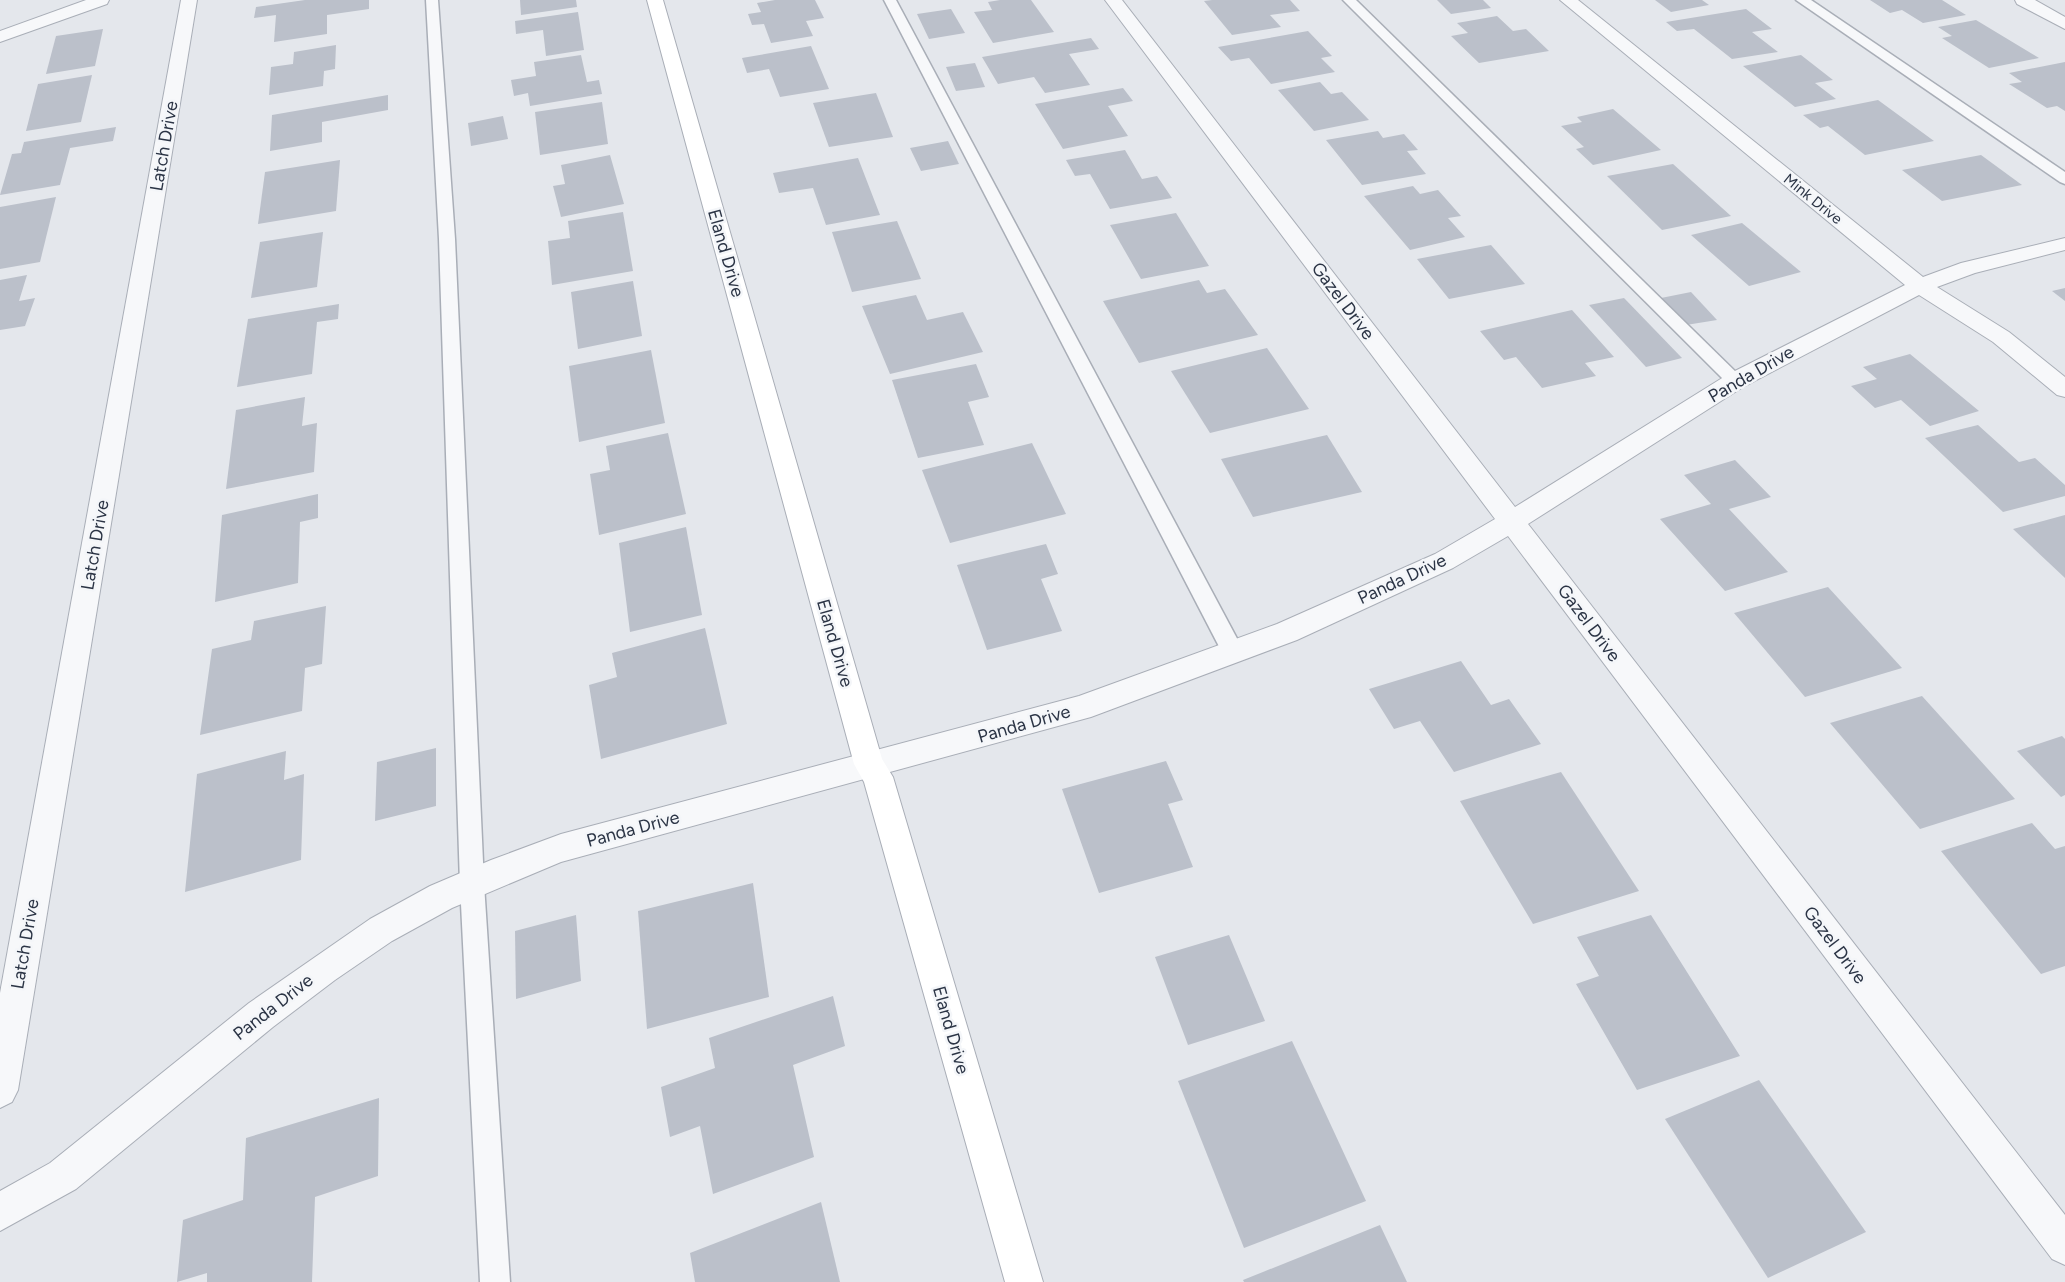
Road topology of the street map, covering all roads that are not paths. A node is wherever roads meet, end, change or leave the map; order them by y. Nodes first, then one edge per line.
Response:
1 (100, 0) edge
2 (189, 0) edge
3 (432, 0) edge
4 (655, 0) edge
5 (890, 0) edge
6 (1113, 0) edge
7 (1349, 0) edge
8 (1568, 0) edge
9 (1802, 0) edge
10 (2023, 0) edge
11 (2065, 24) edge
12 (0, 37) edge
13 (2065, 179) edge
14 (2065, 244) edge
15 (1920, 286) junction
16 (1735, 381) junction
17 (2065, 389) edge
18 (1511, 522) junction
19 (1233, 652) junction
20 (869, 764) junction
21 (472, 884) junction
22 (0, 1090) edge
23 (0, 1212) edge
24 (2065, 1246) edge
25 (495, 1282) edge
26 (1024, 1282) edge

1 - 12 street
2 - 22 street, Latch Drive
3 - 21 lane
4 - 20 street, Eland Drive
5 - 19 lane
6 - 18 street, Gazel Drive
7 - 16 lane
8 - 15 street, Mink Drive
9 - 13 lane
10 - 11 street
14 - 15 street, Panda Drive
15 - 16 street, Panda Drive
15 - 17 street, Mink Drive
16 - 18 street, Panda Drive
18 - 19 street, Panda Drive
18 - 24 street, Gazel Drive
19 - 20 street, Panda Drive
20 - 21 street, Panda Drive
20 - 26 street, Eland Drive
21 - 23 street, Panda Drive
21 - 25 lane

